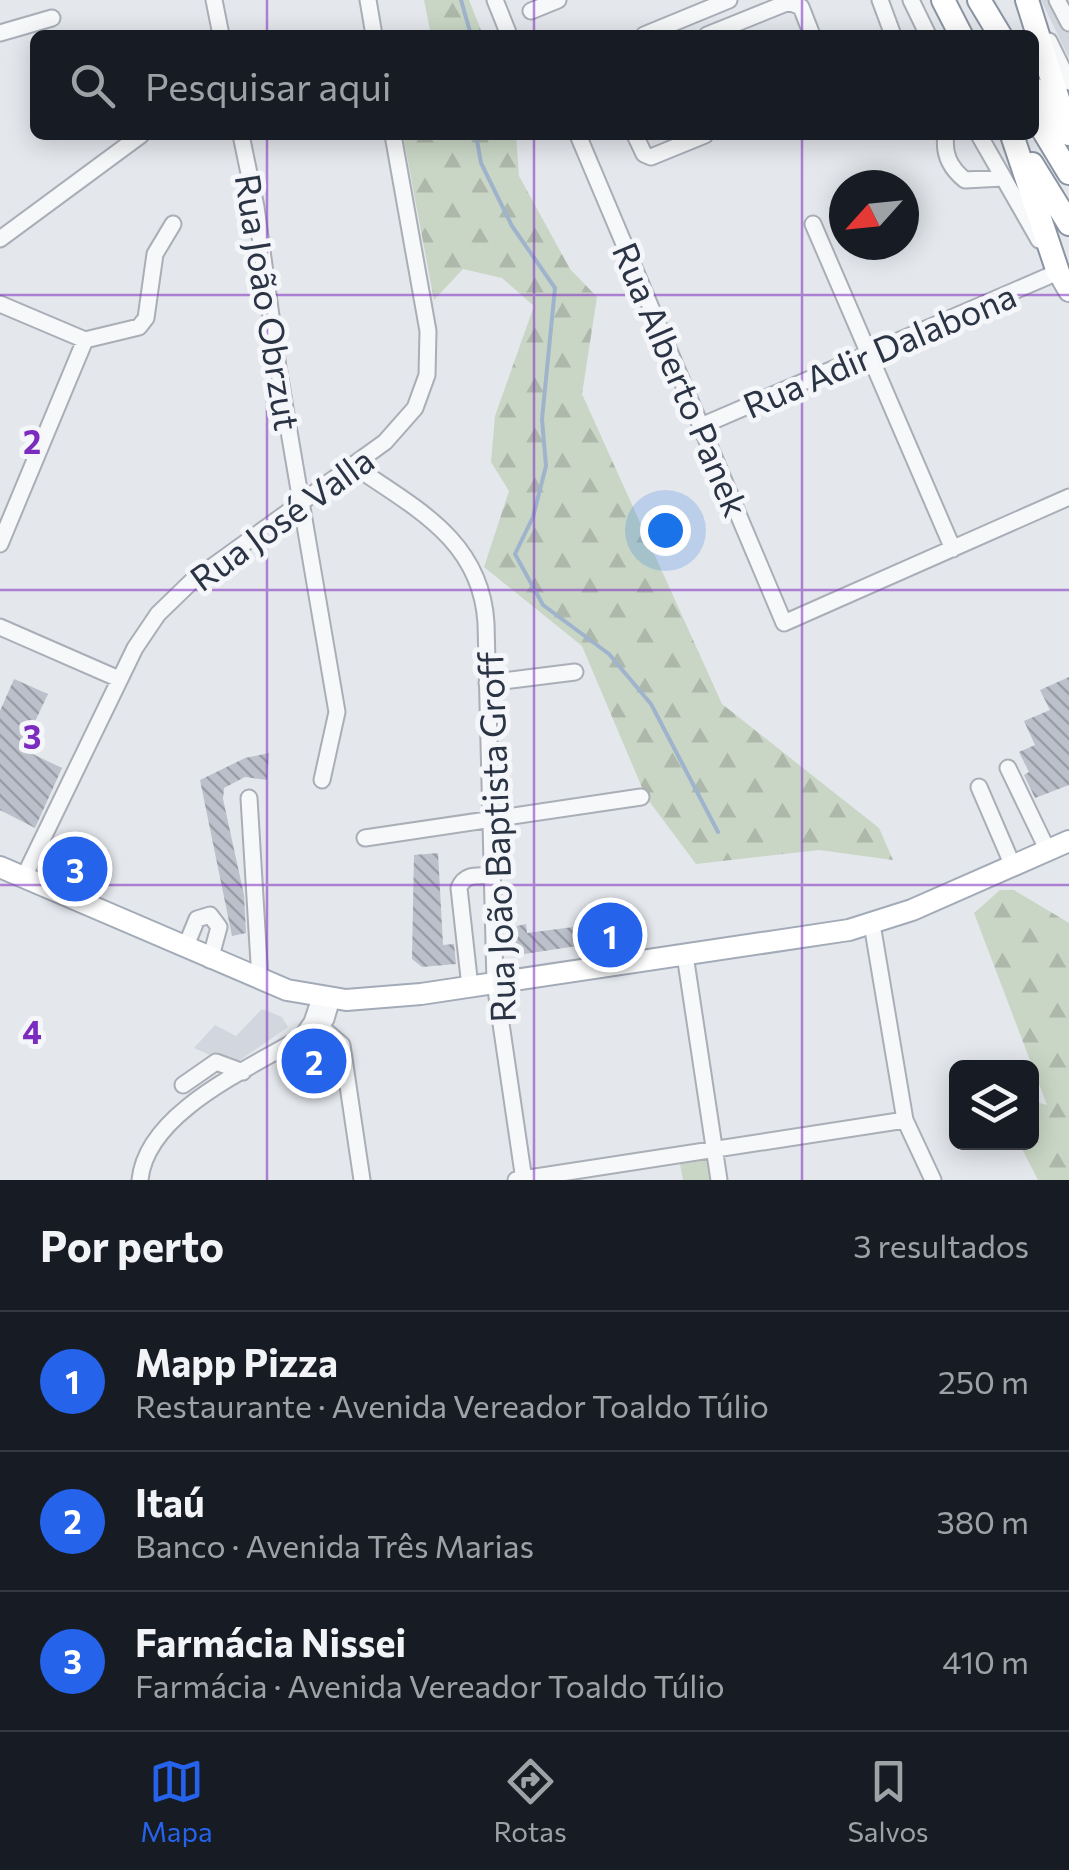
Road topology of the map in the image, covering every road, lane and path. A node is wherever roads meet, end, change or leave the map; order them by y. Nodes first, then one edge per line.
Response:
1 (214, 0) edge
2 (368, 0) edge
3 (495, 0) edge
4 (558, 0) edge
5 (730, 0) edge
6 (880, 0) edge
7 (912, 0) edge
8 (943, 0) edge
9 (976, 0) edge
10 (1028, 0) edge
11 (1057, 0) edge
12 (531, 11) dead end
13 (52, 18) dead end
14 (1069, 24) edge
15 (220, 30) edge
16 (373, 30) edge
17 (507, 30) edge
18 (656, 30) edge
19 (720, 30) edge
20 (810, 30) edge
21 (891, 30) edge
22 (926, 30) edge
23 (958, 30) edge
24 (989, 30) edge
25 (997, 30) edge
26 (1037, 30) edge
27 (0, 33) edge
28 (1039, 36) edge
29 (1069, 82) edge
30 (1039, 96) edge
31 (1039, 123) edge
32 (1069, 136) edge
33 (134, 140) edge
34 (242, 140) edge
35 (394, 140) edge
36 (580, 140) edge
37 (637, 140) edge
38 (692, 140) edge
39 (946, 140) edge
40 (982, 140) edge
41 (1015, 140) edge
42 (1016, 140) edge
43 (1069, 173) edge
44 (1003, 178) junction
45 (173, 224) dead end
46 (812, 224) dead end
47 (1069, 224) edge
48 (0, 239) edge
49 (1064, 281) edge
50 (0, 304) edge
51 (84, 340) junction
52 (868, 354) junction
53 (700, 426) junction
54 (354, 466) junction
55 (1069, 497) edge
56 (301, 504) junction
57 (8, 507) edge
58 (0, 544) edge
59 (953, 549) junction
60 (0, 627) edge
61 (575, 672) dead end
62 (119, 679) junction
63 (486, 683) junction
64 (1008, 768) dead end
65 (322, 780) dead end
66 (979, 787) dead end
67 (641, 797) dead end
68 (249, 798) dead end
69 (489, 820) junction
70 (365, 838) dead end
71 (1069, 841) edge
72 (1048, 851) junction
73 (1013, 866) junction
74 (1, 870) edge
75 (491, 876) junction
76 (24, 878) junction
77 (872, 924) junction
78 (184, 948) junction
79 (685, 955) junction
80 (210, 960) junction
81 (260, 980) junction
82 (495, 983) junction
83 (470, 987) junction
84 (326, 998) junction
85 (320, 1026) junction
86 (300, 1038) junction
87 (243, 1072) junction
88 (183, 1085) dead end
89 (905, 1120) junction
90 (714, 1150) junction
91 (524, 1179) edge
92 (719, 1179) edge
93 (140, 1180) edge
94 (362, 1180) edge
95 (516, 1180) edge
96 (933, 1180) edge

1 - 15 street
2 - 16 street
3 - 17 street
4 - 12 street
5 - 18 street
6 - 21 street
7 - 22 street
8 - 23 highway
9 - 24 highway
9 - 25 highway
10 - 26 highway
10 - 29 street
11 - 14 street
13 - 27 street
19 - 20 street
28 - 32 highway
30 - 32 highway
31 - 43 highway
33 - 48 street
34 - 56 street, Rua João Obrzut
35 - 54 street, Rua José Valla
36 - 53 street, Rua Alberto Panek
37 - 38 street
39 - 44 street
40 - 44 street
41 - 49 highway
42 - 47 highway
44 - 49 street
45 - 51 street
46 - 52 street
49 - 52 street, Rua Adir Dalabona
50 - 51 street
51 - 57 street
52 - 53 street, Rua Adir Dalabona
52 - 59 street
53 - 59 street, Rua Alberto Panek
54 - 56 street, Rua José Valla
54 - 63 street, Rua João Baptista Groff
55 - 59 street
56 - 62 street, Rua José Valla
56 - 65 street, Rua João Obrzut
57 - 58 street
60 - 62 street
61 - 63 street
62 - 76 street, Rua José Valla
63 - 69 street, Rua João Baptista Groff
64 - 72 street
66 - 73 street
67 - 69 street
68 - 81 street
69 - 70 street
69 - 75 street, Rua João Baptista Groff
71 - 72 main road
72 - 73 main road
73 - 77 main road
74 - 76 main road
75 - 82 street, Rua João Baptista Groff
75 - 83 street
76 - 78 main road
77 - 79 main road
77 - 89 street
78 - 80 main road
78 - 80 street
79 - 82 main road
79 - 90 street
80 - 81 main road
81 - 84 main road
82 - 83 main road
82 - 91 street, Rua João Baptista Groff
83 - 84 main road
84 - 85 street
84 - 86 street
85 - 86 street
85 - 94 street
86 - 87 street
87 - 88 street
87 - 93 street
89 - 90 street
89 - 96 street
90 - 91 street
90 - 92 street
91 - 95 street

